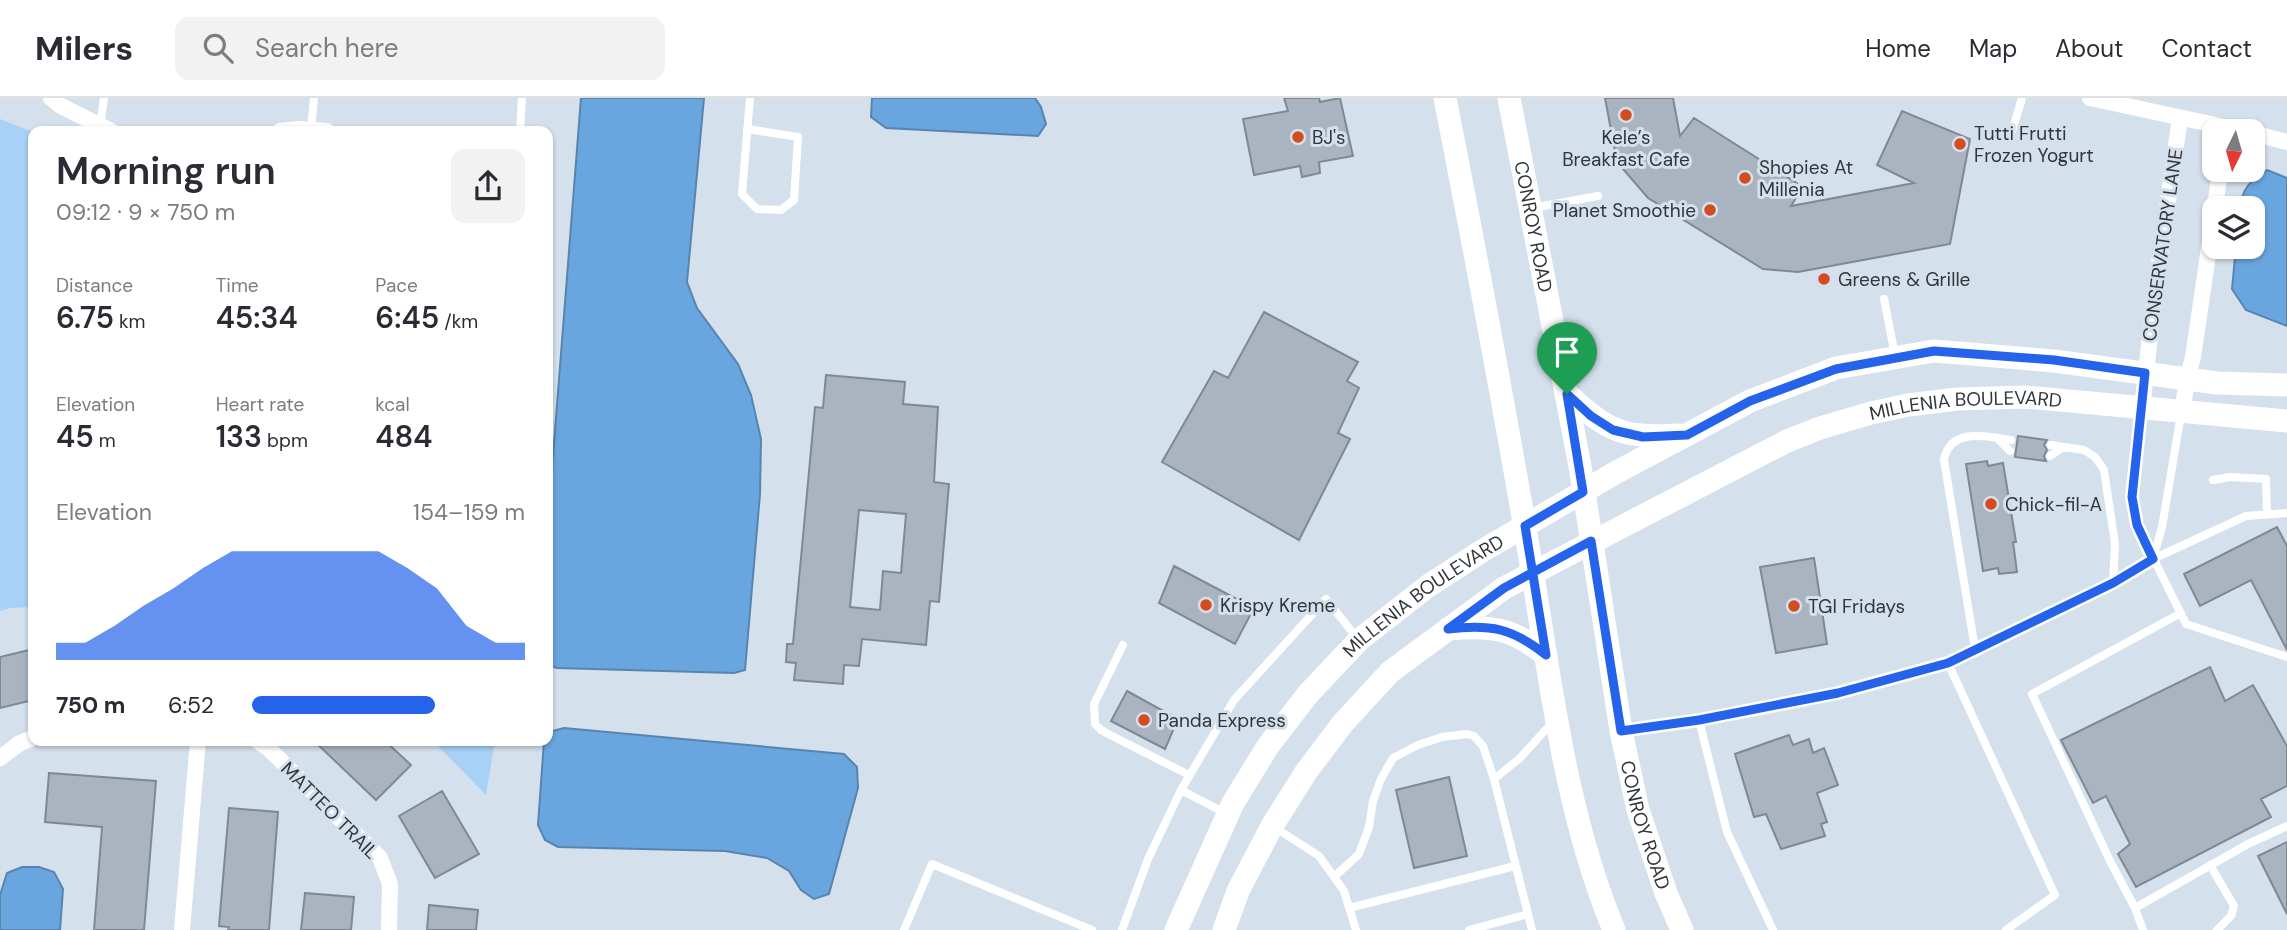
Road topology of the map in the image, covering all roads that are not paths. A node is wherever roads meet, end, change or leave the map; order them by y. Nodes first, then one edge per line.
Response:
1 (51, 98) edge
2 (104, 98) edge
3 (313, 98) edge
4 (522, 98) edge
5 (751, 98) edge
6 (1445, 98) edge
7 (1509, 98) edge
8 (2022, 98) edge
9 (2090, 98) edge
10 (2180, 118) junction
11 (2202, 123) edge
12 (100, 126) edge
13 (106, 126) edge
14 (318, 126) edge
15 (520, 126) edge
16 (747, 129) junction
17 (2012, 132) dead end
18 (2265, 136) edge
19 (2287, 142) edge
20 (1598, 196) dead end
21 (1530, 208) junction
22 (2207, 259) edge
23 (1884, 299) dead end
24 (1896, 357) junction
25 (2145, 373) junction
26 (2187, 380) junction
27 (2287, 385) edge
28 (1567, 394) junction
29 (2142, 409) junction
30 (2182, 413) junction
31 (2287, 421) edge
32 (1687, 435) junction
33 (1997, 438) junction
34 (2011, 440) dead end
35 (2050, 445) dead end
36 (2064, 447) junction
37 (2010, 451) dead end
38 (2050, 456) dead end
39 (2213, 480) dead end
40 (1583, 492) junction
41 (2287, 513) edge
42 (2267, 514) junction
43 (1525, 526) junction
44 (1591, 541) junction
45 (2153, 559) junction
46 (1533, 573) junction
47 (2113, 583) junction
48 (2181, 613) junction
49 (1448, 629) junction
50 (1359, 640) junction
51 (1123, 645) dead end
52 (1975, 649) junction
53 (1546, 655) junction
54 (2287, 657) edge
55 (1948, 663) junction
56 (1556, 718) junction
57 (1699, 720) junction
58 (1621, 731) junction
59 (28, 740) edge
60 (197, 746) edge
61 (265, 746) edge
62 (0, 758) edge
63 (1189, 775) junction
64 (1494, 779) junction
65 (1181, 790) junction
66 (1227, 814) junction
67 (1272, 826) junction
68 (2287, 826) edge
69 (2210, 865) junction
70 (1515, 866) junction
71 (1334, 877) junction
72 (1349, 908) junction
73 (2135, 908) junction
74 (1528, 914) junction
75 (182, 930) edge
76 (389, 930) edge
77 (904, 930) edge
78 (1091, 930) edge
79 (1122, 930) edge
80 (1176, 930) edge
81 (1224, 930) edge
82 (1356, 930) edge
83 (1469, 930) edge
84 (1532, 930) edge
85 (1614, 930) edge
86 (1682, 930) edge
87 (1773, 930) edge
88 (2006, 930) edge
89 (2143, 930) edge
90 (2217, 930) edge

1 - 12 street
2 - 13 lane
3 - 14 lane
4 - 15 lane
5 - 16 lane
6 - 43 street
7 - 21 street, CONROY ROAD
8 - 17 lane
9 - 10 street
10 - 11 street
10 - 25 street, CONSERVATORY LANE
16 - 16 lane
18 - 19 street
20 - 21 lane
21 - 28 street, CONROY ROAD
22 - 26 street
23 - 24 lane
24 - 25 street, MILLENIA BOULEVARD
24 - 32 street, MILLENIA BOULEVARD
25 - 26 street, MILLENIA BOULEVARD
25 - 29 street, CONSERVATORY LANE
26 - 27 street, MILLENIA BOULEVARD
26 - 30 street
28 - 32 street
28 - 40 street, CONROY ROAD
29 - 30 street, MILLENIA BOULEVARD
29 - 44 street, MILLENIA BOULEVARD
29 - 45 lane
30 - 31 street, MILLENIA BOULEVARD
30 - 45 lane
32 - 40 street, MILLENIA BOULEVARD
33 - 34 lane
33 - 37 lane
33 - 52 lane
35 - 36 lane
36 - 38 lane
36 - 47 lane
39 - 42 lane
40 - 43 street, MILLENIA BOULEVARD
40 - 44 street, CONROY ROAD
41 - 42 lane
42 - 45 lane
43 - 46 street
43 - 50 street, MILLENIA BOULEVARD
44 - 46 street, MILLENIA BOULEVARD
44 - 58 street, CONROY ROAD
45 - 47 lane
45 - 48 lane
46 - 49 street, MILLENIA BOULEVARD
46 - 53 street
47 - 52 lane
48 - 54 lane
48 - 73 lane
49 - 53 street
49 - 67 street, MILLENIA BOULEVARD
50 - 63 lane
50 - 66 street, MILLENIA BOULEVARD
51 - 63 lane
52 - 55 lane
53 - 56 street
55 - 57 lane
55 - 88 lane
56 - 64 lane
56 - 85 street
57 - 58 lane
57 - 87 lane
58 - 86 street, CONROY ROAD
59 - 62 street
60 - 75 street
61 - 76 street, MATTEO TRAIL
63 - 65 lane
64 - 70 lane
64 - 71 lane
65 - 66 lane
65 - 79 lane
66 - 80 street, MILLENIA BOULEVARD
67 - 71 lane
67 - 81 street, MILLENIA BOULEVARD
68 - 69 lane
69 - 73 lane
69 - 90 lane
70 - 72 lane
70 - 74 lane
71 - 72 lane
72 - 82 lane
73 - 89 lane
74 - 83 lane
74 - 84 lane
77 - 78 lane

